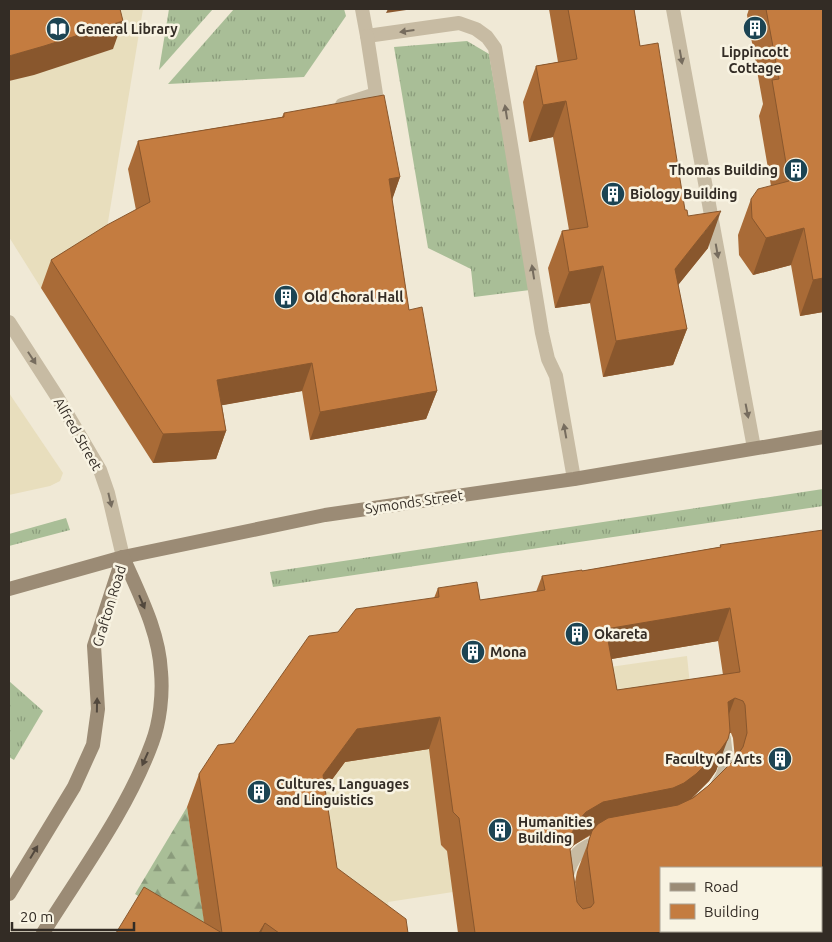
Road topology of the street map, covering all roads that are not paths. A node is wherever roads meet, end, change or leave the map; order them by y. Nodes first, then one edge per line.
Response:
1 (362, 9) edge
2 (672, 9) edge
3 (367, 36) junction
4 (330, 108) edge
5 (9, 322) edge
6 (823, 437) edge
7 (754, 448) junction
8 (574, 479) junction
9 (123, 557) junction
10 (9, 589) edge
11 (724, 739) edge
12 (711, 793) edge
13 (620, 838) edge
14 (567, 887) edge
15 (9, 894) edge
16 (43, 933) edge

1 - 3 street
2 -> 7 street
3 - 4 street
8 -> 3 street
5 -> 9 street, Alfred Street
6 - 7 main road, Symonds Street
7 - 8 main road, Symonds Street
8 - 9 main road, Symonds Street
9 - 10 main road, Symonds Street
15 -> 9 main road, Grafton Road
9 -> 16 main road, Grafton Road
11 - 12 street
13 - 14 street

